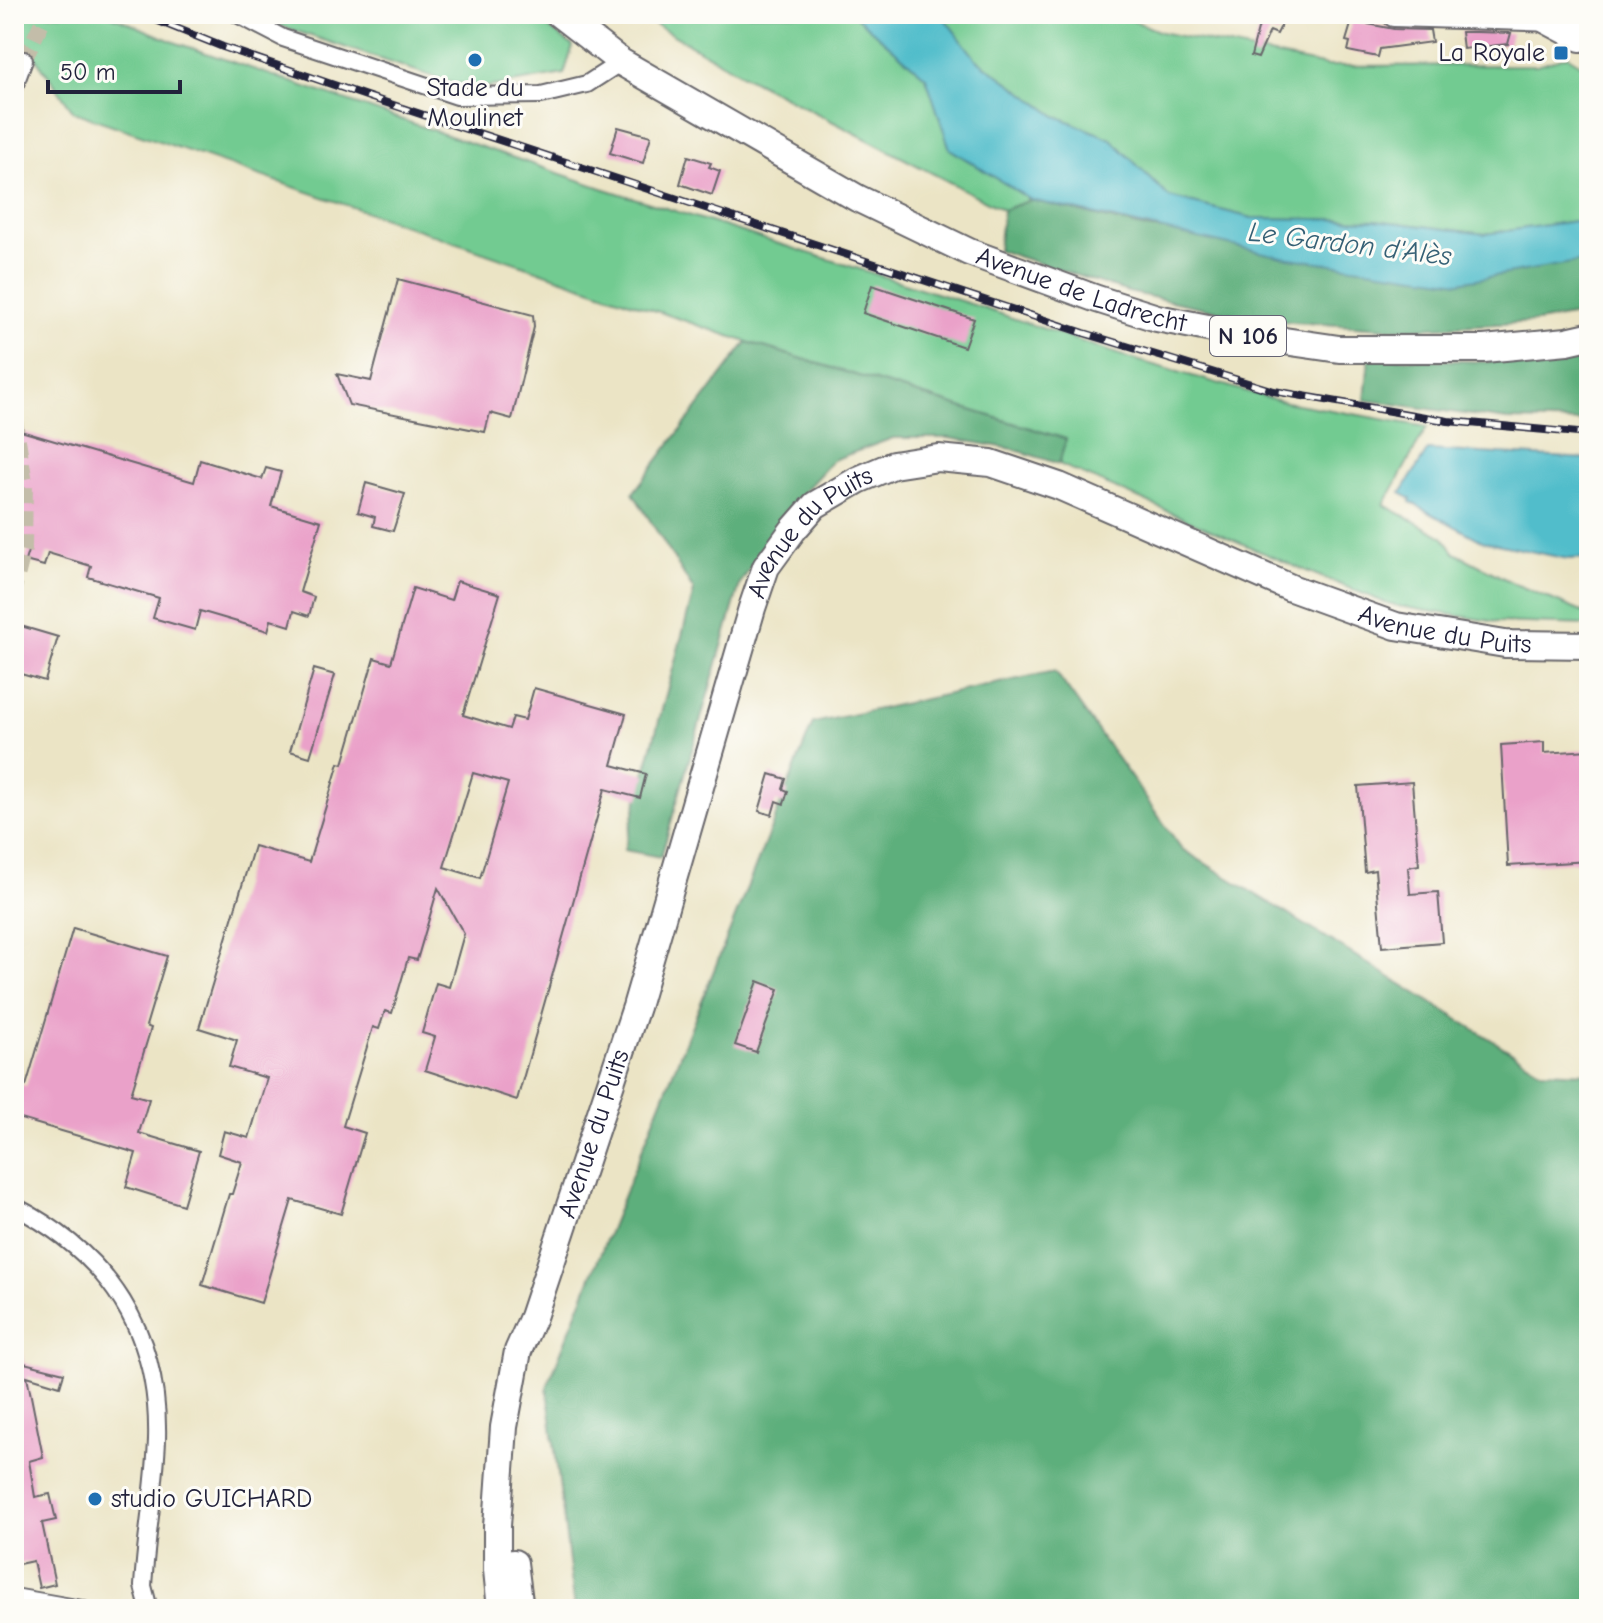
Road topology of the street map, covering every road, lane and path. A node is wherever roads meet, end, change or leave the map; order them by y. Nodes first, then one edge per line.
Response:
1 (237, 14) edge
2 (559, 14) edge
3 (1394, 14) edge
4 (1587, 35) edge
5 (24, 60) tunnel mouth
6 (621, 62) junction
7 (14, 87) edge
8 (1589, 336) edge
9 (1589, 645) edge
10 (14, 1206) edge
11 (533, 1317) junction
12 (14, 1597) edge
13 (145, 1608) edge
14 (82, 1609) edge
15 (501, 1609) edge
16 (520, 1609) edge

1 - 6 street
2 - 6 main road, N 106
3 - 4 main road
5 - 7 street
6 - 8 main road, Avenue de Ladrecht / N 106
9 - 11 main road, Avenue du Puits
10 - 13 street
11 - 15 main road, Avenue du Puits
11 - 16 main road, Avenue du Puits
12 - 14 street

